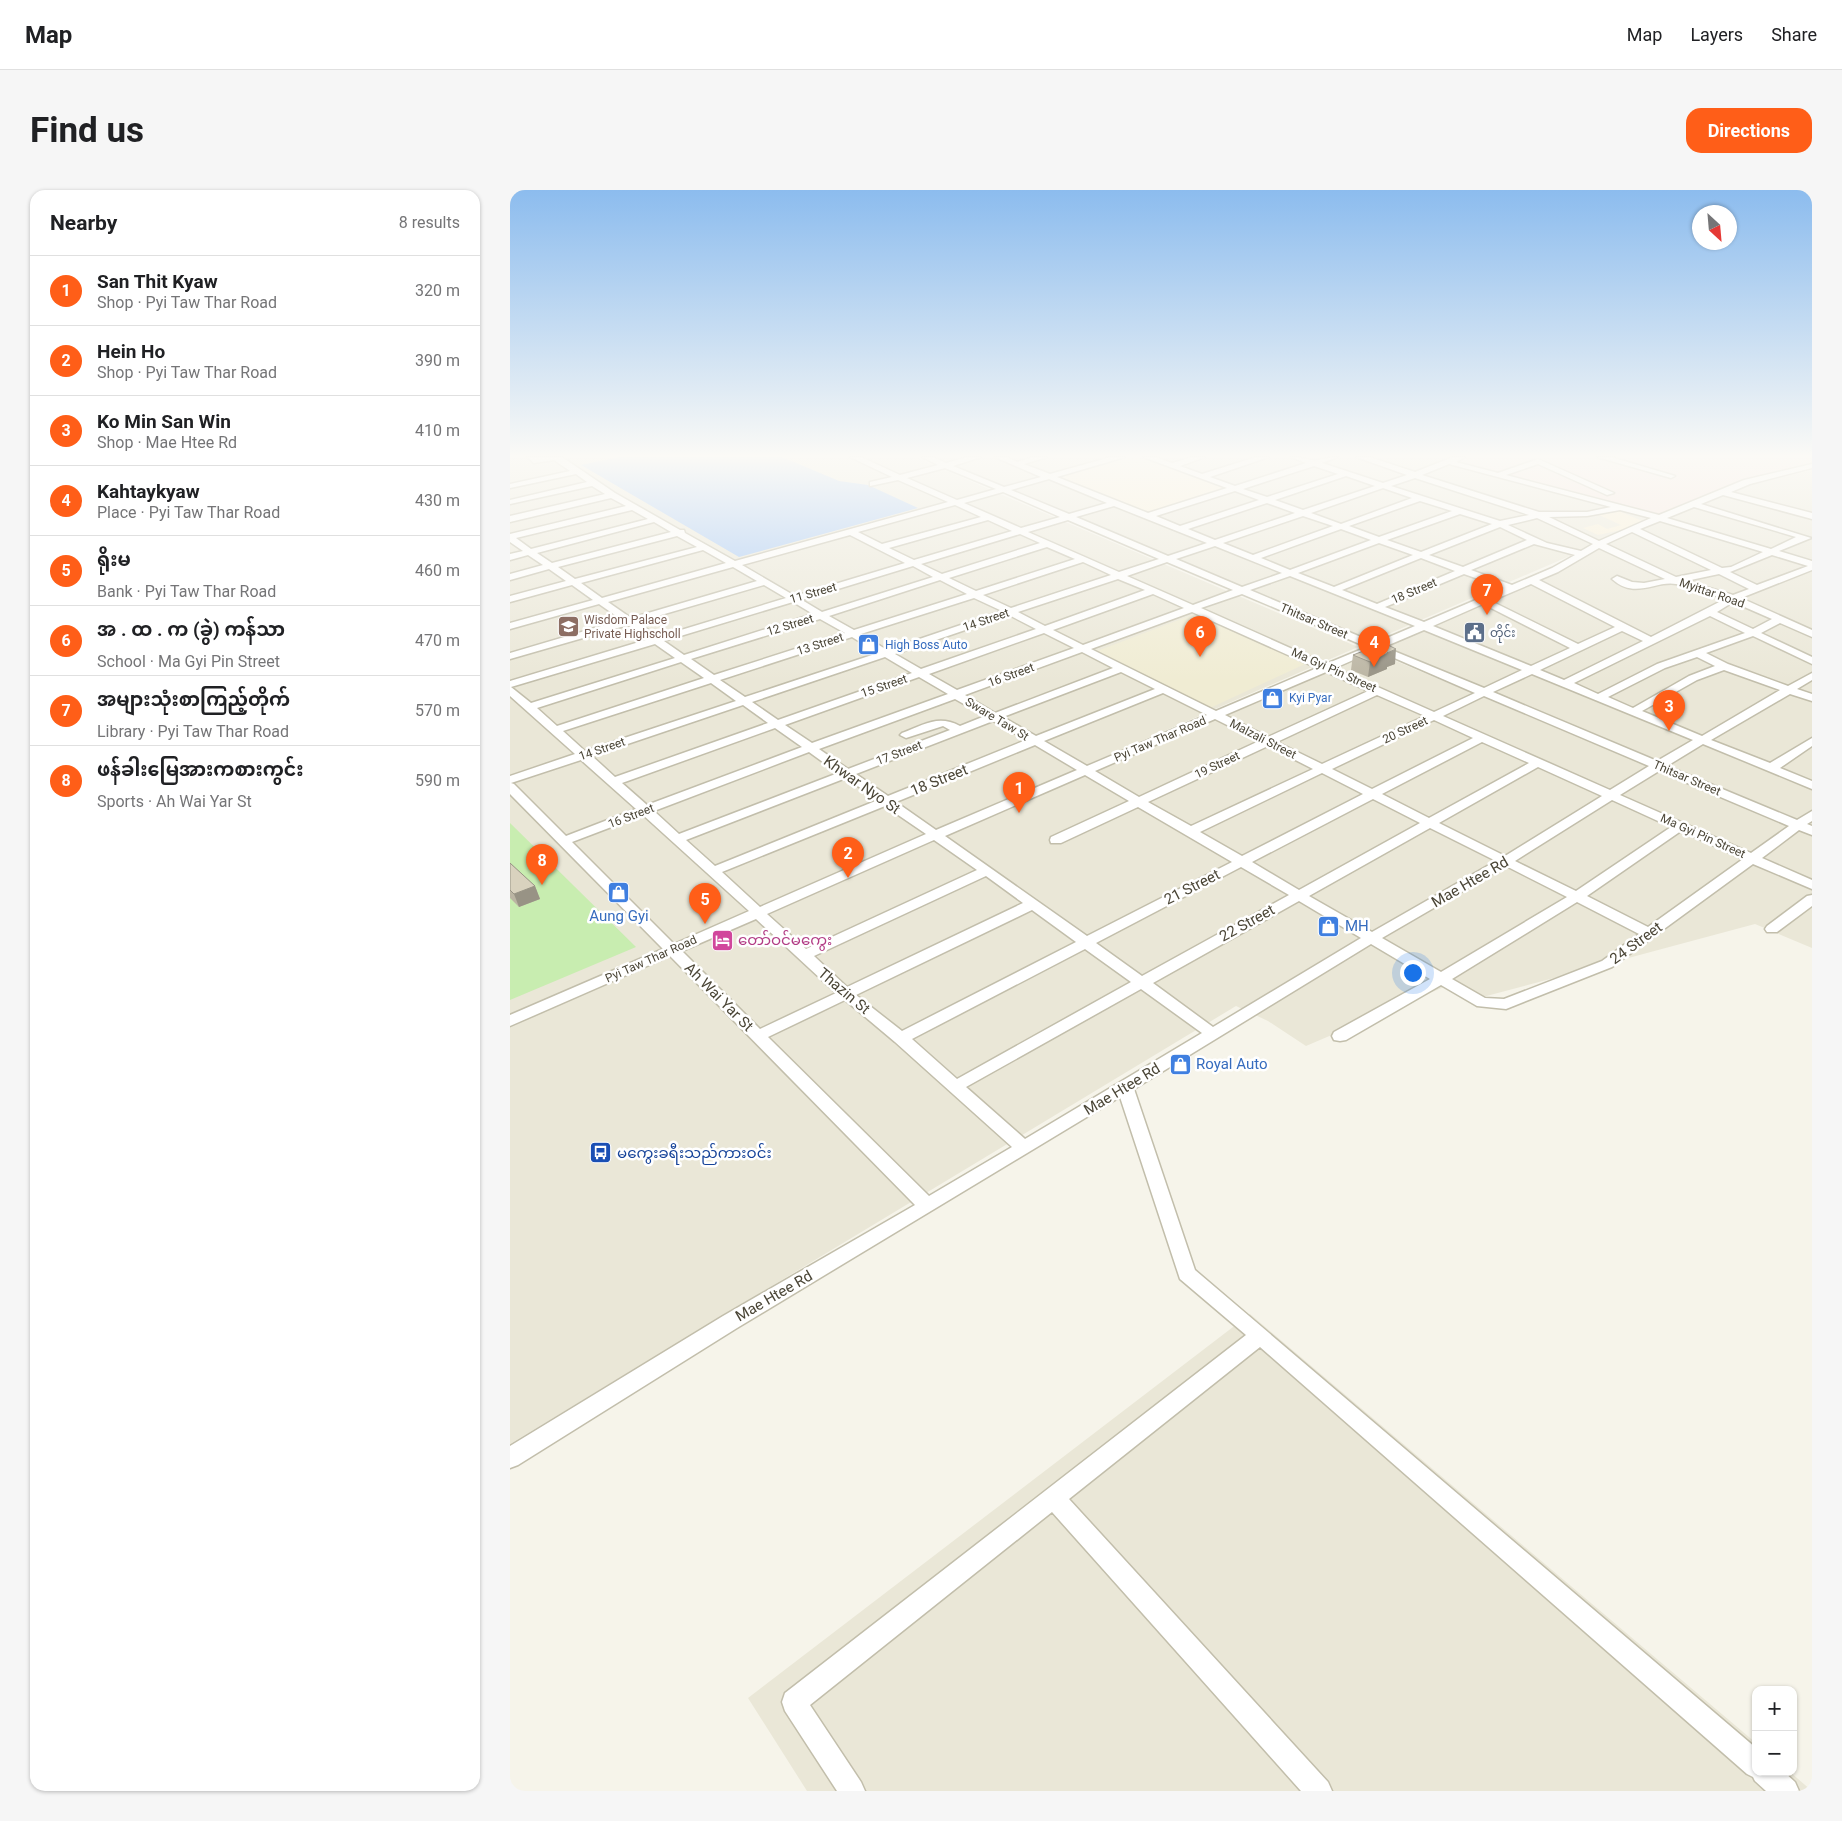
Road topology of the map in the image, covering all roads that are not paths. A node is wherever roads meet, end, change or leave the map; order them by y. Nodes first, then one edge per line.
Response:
1 (533, 532) edge
2 (611, 532) edge
3 (681, 532) joint
4 (850, 532) joint
5 (937, 532) edge
6 (1020, 532) edge
7 (1024, 532) edge
8 (1103, 532) edge
9 (1186, 532) edge
10 (1248, 532) edge
11 (1328, 532) edge
12 (1355, 532) edge
13 (1402, 532) edge
14 (1480, 532) edge
15 (1515, 532) edge
16 (1574, 532) edge
17 (1627, 532) edge
18 (1639, 532) edge
19 (1706, 532) edge
20 (1787, 532) edge
21 (510, 537) edge
22 (1808, 538) edge
23 (1379, 540) junction
24 (1533, 541) junction
25 (1050, 543) junction
26 (1215, 543) junction
27 (1599, 544) junction
28 (705, 547) junction
29 (882, 547) junction
30 (530, 552) junction
31 (1774, 552) junction
32 (1583, 554) junction
33 (1421, 555) junction
34 (510, 557) edge
35 (1254, 558) junction
36 (1084, 559) junction
37 (1168, 559) junction
38 (914, 563) junction
39 (734, 564) junction
40 (1812, 565) edge
41 (553, 566) junction
42 (1462, 570) junction
43 (1721, 571) junction
44 (1291, 573) junction
45 (1121, 575) junction
46 (510, 577) edge
47 (942, 577) junction
48 (1617, 579) dead end
49 (1531, 580) junction
50 (1674, 580) junction
51 (574, 582) junction
52 (766, 582) junction
53 (1512, 588) junction
54 (1757, 589) junction
55 (1155, 590) junction
56 (1334, 590) junction
57 (1242, 591) junction
58 (975, 594) junction
59 (1733, 598) junction
60 (510, 599) edge
61 (794, 599) junction
62 (600, 601) junction
63 (1483, 601) junction
64 (1377, 607) junction
65 (1195, 608) junction
66 (1010, 612) junction
67 (1710, 612) junction
68 (822, 615) junction
69 (1780, 619) junction
70 (629, 621) junction
71 (510, 626) edge
72 (1424, 626) junction
73 (1622, 627) junction
74 (1045, 629) junction
75 (1753, 633) junction
76 (853, 634) junction
77 (1812, 634) edge
78 (654, 640) junction
79 (1650, 641) junction
80 (1375, 647) junction
81 (1578, 648) junction
82 (1084, 649) junction
83 (1698, 653) junction
84 (887, 654) junction
85 (510, 656) edge
86 (683, 659) junction
87 (1812, 661) edge
88 (1724, 666) junction
89 (1121, 668) junction
90 (1327, 668) junction
91 (1530, 671) junction
92 (920, 674) junction
93 (1812, 676) edge
94 (713, 679) junction
95 (510, 684) edge
96 (1564, 684) junction
97 (1164, 689) junction
98 (510, 690) edge
99 (1379, 690) junction
100 (1788, 690) junction
101 (1484, 692) junction
102 (957, 695) junction
103 (1598, 698) junction
104 (1812, 698) edge
105 (744, 700) junction
106 (529, 707) junction
107 (920, 708) junction
108 (1633, 712) junction
109 (1216, 715) junction
110 (1435, 716) junction
111 (994, 717) junction
112 (776, 723) junction
113 (946, 723) junction
114 (555, 730) junction
115 (959, 730) junction
116 (906, 735) dead end
117 (1484, 737) junction
118 (1704, 740) junction
119 (1034, 741) junction
120 (1812, 741) edge
121 (1268, 742) junction
122 (810, 748) junction
123 (582, 756) junction
124 (1539, 762) junction
125 (1658, 766) junction
126 (1771, 768) junction
127 (1322, 769) junction
128 (1086, 771) junction
129 (846, 774) junction
130 (510, 780) edge
131 (613, 782) junction
132 (1812, 785) edge
133 (510, 787) edge
134 (1373, 794) junction
135 (1613, 795) junction
136 (887, 801) junction
137 (1138, 802) junction
138 (645, 810) junction
139 (1812, 815) edge
140 (1430, 823) junction
141 (1680, 826) junction
142 (1806, 828) edge
143 (1189, 832) junction
144 (934, 836) junction
145 (676, 839) junction
146 (1056, 840) dead end
147 (564, 841) junction
148 (1754, 858) junction
149 (1506, 861) junction
150 (1240, 862) junction
151 (713, 871) junction
152 (987, 871) junction
153 (1812, 884) edge
154 (1297, 896) junction
155 (1578, 896) junction
156 (1812, 899) edge
157 (1033, 904) junction
158 (758, 912) junction
159 (1772, 929) dead end
160 (1649, 933) junction
161 (1370, 939) junction
162 (1085, 942) junction
163 (672, 950) junction
164 (804, 956) junction
165 (1439, 980) junction
166 (1141, 982) junction
167 (846, 994) junction
168 (510, 1021) edge
169 (1213, 1034) junction
170 (758, 1036) junction
171 (1340, 1036) dead end
172 (902, 1038) junction
173 (956, 1086) junction
174 (1125, 1087) junction
175 (1024, 1148) junction
176 (927, 1206) junction
177 (1260, 1335) junction
178 (510, 1458) edge
179 (1053, 1497) junction
180 (1752, 1762) edge
181 (1769, 1776) edge
182 (852, 1791) edge
183 (1320, 1791) edge
184 (1786, 1791) edge

1 - 21 street
2 - 30 street
3 - 28 street, Sware Taw St
3 - 41 street
4 - 29 street, Malzali Street
4 - 39 street
5 - 29 street
6 - 38 street, 11 Street
7 - 25 street, Ma Gyi Pin Street
8 - 37 street, Thitsar Street
9 - 26 street
10 - 26 street, 14 Street
11 - 35 street
12 - 23 street
13 - 23 street, 16 Street
14 - 33 street
15 - 24 street
16 - 27 street, Myittar Road
17 - 27 street, Pyi Taw Thar Road
18 - 43 street
19 - 31 street
20 - 22 street
21 - 30 street, Khwar Nyo St
22 - 31 street
23 - 33 street
23 - 44 street, 16 Street
24 - 32 street
24 - 42 street, 18 Street
25 - 36 street, Ma Gyi Pin Street
25 - 47 street, 12 Street
26 - 35 street
26 - 37 street, 14 Street
27 - 32 street, Pyi Taw Thar Road
27 - 50 street, Myittar Road
28 - 39 street, Sware Taw St
28 - 51 street
29 - 38 street, Malzali Street
30 - 34 street
30 - 41 street, Khwar Nyo St
31 - 40 street
31 - 43 street
32 - 49 street, Pyi Taw Thar Road
33 - 42 street
33 - 56 street
35 - 44 street
36 - 45 street, Ma Gyi Pin Street
36 - 58 street, 13 Street
37 - 45 street, 14 Street
37 - 57 street, Thitsar Street
38 - 47 street, Malzali Street
38 - 61 street, 11 Street
39 - 52 street, Sware Taw St
39 - 62 street
40 - 54 street
41 - 46 street
41 - 51 street, Khwar Nyo St
42 - 53 street
42 - 64 street, 18 Street
43 - 50 street
43 - 54 street
44 - 56 street
44 - 57 street, 16 Street
45 - 55 street, Ma Gyi Pin Street
45 - 66 street, 14 Street
47 - 58 street, Malzali Street
47 - 68 street, 12 Street
48 - 50 street
49 - 53 street, Pyi Taw Thar Road
49 - 73 street
50 - 59 street, Myittar Road
51 - 60 street
51 - 62 street, Khwar Nyo St
52 - 61 street, Sware Taw St
52 - 70 street
53 - 63 street, Pyi Taw Thar Road
54 - 59 street
55 - 65 street, Ma Gyi Pin Street
55 - 74 street, 15 Street
56 - 64 street
57 - 65 street, 16 Street
57 - 80 street, Thitsar Street
58 - 66 street, Malzali Street
58 - 76 street, 13 Street
59 - 67 street
59 - 69 street, Myittar Road
61 - 68 street, Sware Taw St
61 - 78 street, 11 Street
62 - 70 street, Khwar Nyo St
62 - 71 street
63 - 72 street, Pyi Taw Thar Road
63 - 81 street
64 - 72 street
65 - 82 street, 16 Street
65 - 90 street, Ma Gyi Pin Street
66 - 74 street, Malzali Street
66 - 84 street, 14 Street
67 - 75 street
67 - 79 street
68 - 76 street, Sware Taw St
68 - 86 street, 12 Street
69 - 75 street
69 - 77 street, Myittar Road
70 - 78 street, Khwar Nyo St
70 - 85 street
72 - 80 street, Pyi Taw Thar Road
72 - 91 street
73 - 79 street
73 - 81 street, 20 Street
74 - 82 street, Malzali Street
74 - 92 street, 15 Street
75 - 83 street
75 - 87 street
76 - 84 street, Sware Taw St
76 - 94 street, 13 Street
78 - 86 street, Khwar Nyo St
78 - 95 street, 11 Street
79 - 96 street
80 - 90 street, Pyi Taw Thar Road
80 - 101 street, Thitsar Street
81 - 91 street, 20 Street
82 - 89 street, Malzali Street
82 - 102 street, 16 Street
83 - 88 street
83 - 103 street
84 - 92 street, Sware Taw St
84 - 105 street, 14 Street
86 - 94 street, Khwar Nyo St
86 - 106 street, 12 Street
88 - 100 street
88 - 108 street
89 - 97 street, Malzali Street
89 - 111 street, 17 Street
90 - 99 street, Ma Gyi Pin Street
90 - 109 street, Pyi Taw Thar Road
91 - 96 street
91 - 101 street, 20 Street
92 - 102 street, Sware Taw St
92 - 112 street, 15 Street
93 - 100 street, Mae Htee Rd
94 - 105 street, Khwar Nyo St
94 - 114 street, 13 Street
96 - 103 street
97 - 109 street, Malzali Street
97 - 119 street, 18 Street
98 - 106 street, Thazin St
99 - 110 street, Ma Gyi Pin Street
99 - 121 street, 19 Street
100 - 104 street
100 - 118 street, Mae Htee Rd
101 - 110 street, 20 Street
101 - 125 street, Thitsar Street
102 - 107 street, 16 Street
102 - 111 street, Sware Taw St
103 - 108 street
105 - 112 street, Khwar Nyo St
105 - 123 street, 14 Street
106 - 114 street, Thazin St
107 - 113 street
107 - 122 street, 16 Street
108 - 118 street
109 - 121 street, Malzali Street
109 - 128 street, Pyi Taw Thar Road
110 - 117 street, Ma Gyi Pin Street
110 - 127 street, 20 Street
111 - 115 street, 17 Street
111 - 119 street, Sware Taw St
112 - 122 street, Khwar Nyo St
112 - 131 street, 15 Street
113 - 115 street
113 - 116 street
114 - 123 street, Thazin St
115 - 129 street, 17 Street
117 - 124 street, Ma Gyi Pin Street
117 - 134 street, 21 Street
118 - 125 street, Mae Htee Rd
118 - 126 street
119 - 128 street, Sware Taw St
119 - 136 street, 18 Street
120 - 126 street
121 - 127 street, Malzali Street
121 - 137 street, 19 Street
122 - 129 street, Khwar Nyo St
122 - 138 street, 16 Street
123 - 130 street, 14 Street
123 - 131 street, Thazin St
124 - 135 street, Ma Gyi Pin Street
124 - 140 street, 22 Street
125 - 135 street, Mae Htee Rd
125 - 142 street, Thitsar Street
126 - 132 street
127 - 134 street, Malzali Street
127 - 143 street, 20 Street
128 - 137 street, Sware Taw St
128 - 144 street, Pyi Taw Thar Road
129 - 136 street, Khwar Nyo St
129 - 145 street, 17 Street
131 - 138 street, Thazin St
133 - 147 street, Ah Wai Yar St
134 - 140 street, Malzali Street
134 - 150 street, 21 Street
135 - 141 street, Ma Gyi Pin Street
135 - 149 street, Mae Htee Rd
136 - 144 street, Khwar Nyo St
136 - 151 street, 18 Street
137 - 143 street, Sware Taw St
137 - 146 street, 19 Street
138 - 145 street, Thazin St
138 - 147 street, 16 Street
139 - 142 street, 24 Street
140 - 149 street, Malzali Street
140 - 154 street, 22 Street
141 - 148 street, Ma Gyi Pin Street
141 - 155 street
142 - 148 street, 24 Street
143 - 150 street, Sware Taw St
144 - 152 street, Khwar Nyo St
144 - 158 street, Pyi Taw Thar Road
145 - 151 street, Thazin St
147 - 163 street, Ah Wai Yar St
148 - 153 street, Ma Gyi Pin Street
148 - 160 street, 24 Street
149 - 155 street, Malzali Street
149 - 161 street, Mae Htee Rd
150 - 154 street, Sware Taw St
150 - 162 street, 21 Street
151 - 158 street, Thazin St
152 - 157 street, Khwar Nyo St
152 - 164 street
154 - 161 street, Sware Taw St
154 - 166 street, 22 Street
155 - 160 street, Malzali Street
155 - 165 street
156 - 159 street
157 - 162 street, Khwar Nyo St
157 - 167 street
158 - 163 street, Pyi Taw Thar Road
158 - 164 street, Thazin St
160 - 165 street, 24 Street
161 - 165 street, Sware Taw St
161 - 169 street, Mae Htee Rd
162 - 166 street, Khwar Nyo St
162 - 172 street, 21 Street
163 - 168 street, Pyi Taw Thar Road
163 - 170 street, Ah Wai Yar St
164 - 167 street, Thazin St
165 - 171 street
166 - 169 street, Khwar Nyo St
166 - 173 street, 22 Street
167 - 170 street
167 - 172 street, Thazin St
169 - 174 street, Mae Htee Rd
170 - 176 street, Ah Wai Yar St
172 - 173 street, Thazin St
173 - 175 street, Thazin St
174 - 175 street, Mae Htee Rd
174 - 177 street
175 - 176 street, Mae Htee Rd
176 - 178 street, Mae Htee Rd
177 - 179 street
177 - 180 street
179 - 182 street
179 - 183 street
181 - 184 street

